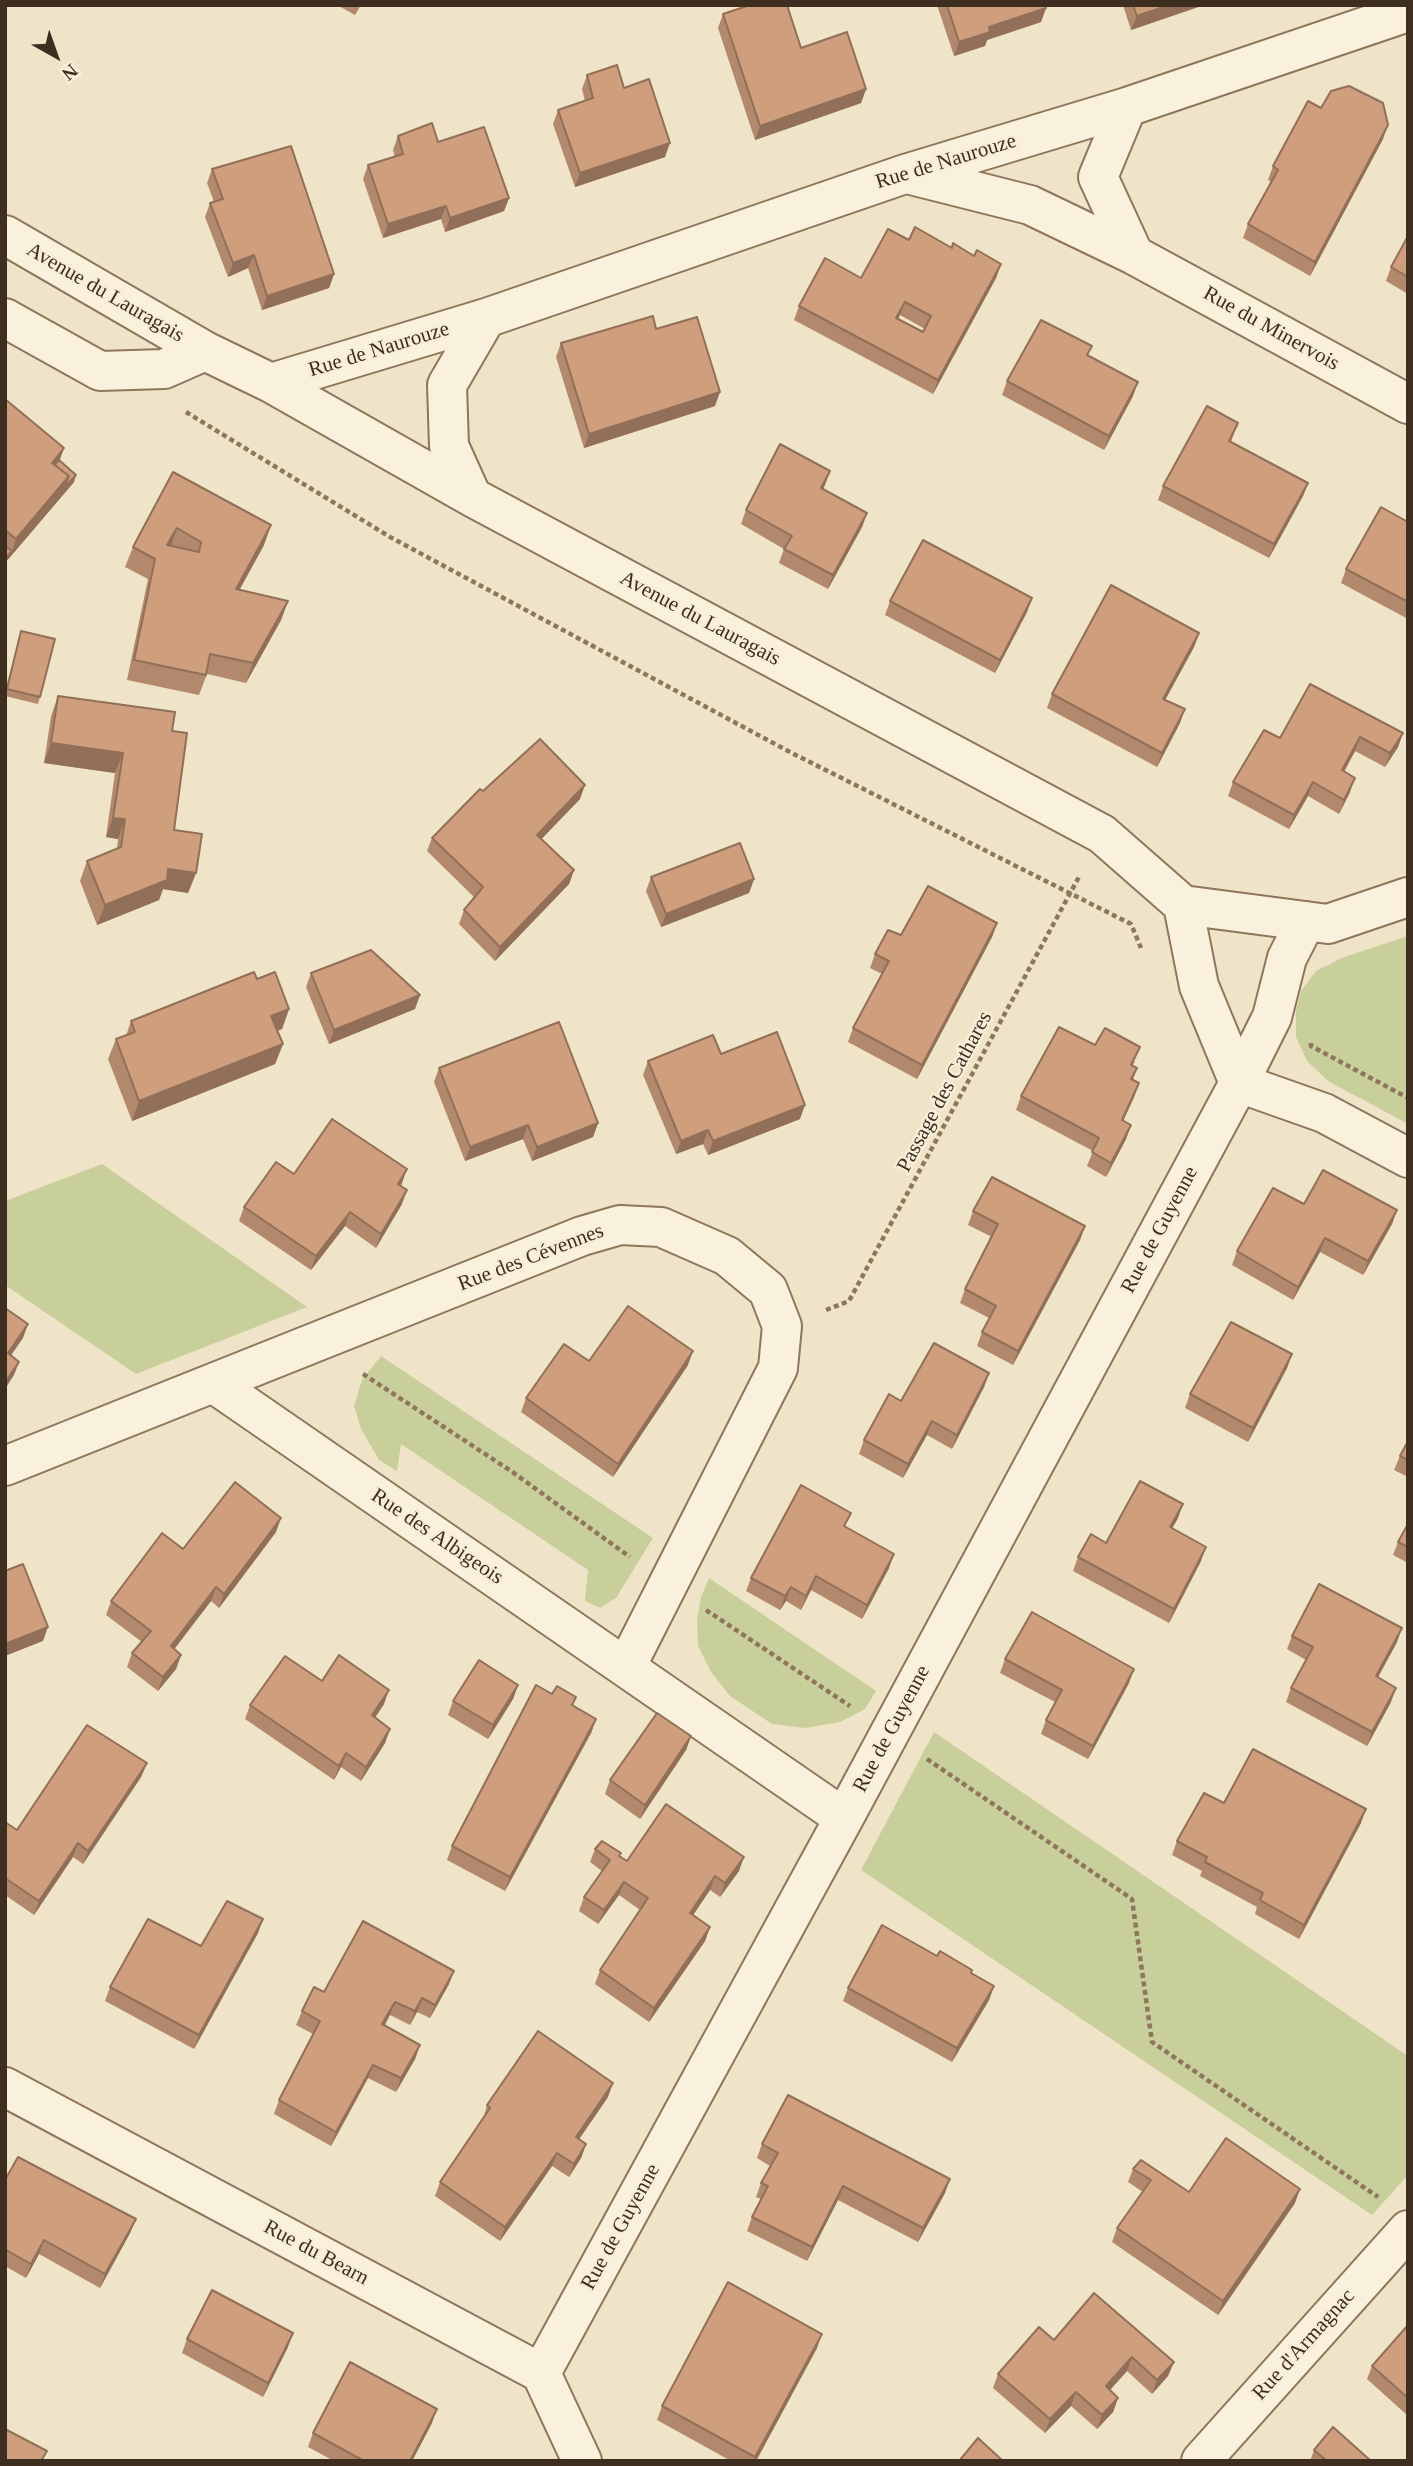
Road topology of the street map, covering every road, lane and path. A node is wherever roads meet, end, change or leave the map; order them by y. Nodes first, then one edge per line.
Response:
1 (1408, 12) edge
2 (1127, 107) junction
3 (905, 174) junction
4 (5, 235) edge
5 (1134, 255) junction
6 (5, 318) edge
7 (486, 318) junction
8 (205, 351) junction
9 (271, 383) junction
10 (1408, 404) edge
11 (180, 408) dead end
12 (472, 496) junction
13 (1102, 834) junction
14 (1071, 892) junction
15 (1408, 897) edge
16 (1183, 905) junction
17 (1306, 921) junction
18 (1144, 954) dead end
19 (1309, 1037) dead end
20 (1238, 1083) junction
21 (1408, 1098) edge
22 (1408, 1158) edge
23 (782, 1326) junction
24 (339, 1334) junction
25 (214, 1383) junction
26 (5, 1466) edge
27 (669, 1584) junction
28 (626, 1667) junction
29 (890, 1733) junction
30 (844, 1818) junction
31 (5, 2087) edge
32 (1397, 2216) edge
33 (541, 2373) junction
34 (582, 2461) edge
35 (1201, 2461) edge

1 - 2 street, Rue de Naurouze
2 - 3 street, Rue de Naurouze
2 - 5 street
3 - 5 street, Rue du Minervois
3 - 7 street, Rue de Naurouze
4 - 8 street, Avenue du Lauragais
5 - 10 street, Rue du Minervois
6 - 8 street, Avenue du Lauragais
7 - 9 street, Rue de Naurouze
7 - 12 street, Rue de Naurouze
8 - 9 street, Avenue du Lauragais
9 - 12 street, Avenue du Lauragais
11 - 14 path
12 - 13 street, Avenue du Lauragais
13 - 14 path, Passage des Cathares
13 - 16 street, Avenue du Lauragais
14 - 18 path
14 - 23 path, Passage des Cathares
15 - 17 street
16 - 17 street
16 - 20 street
17 - 20 street, Rue de Guyenne
19 - 21 path
20 - 22 street
20 - 29 street, Rue de Guyenne
23 - 24 street, Rue des Cévennes
23 - 27 street, Rue des Cévennes
24 - 25 street, Rue des Cévennes
24 - 27 path
25 - 26 street
25 - 28 street, Rue des Albigeois
27 - 28 street, Rue des Cévennes
27 - 29 path
28 - 30 street, Rue des Albigeois
29 - 30 street, Rue de Guyenne
29 - 32 path
30 - 33 street, Rue de Guyenne
31 - 33 street, Rue du Bearn
32 - 35 street, Rue d'Armagnac
33 - 34 street

